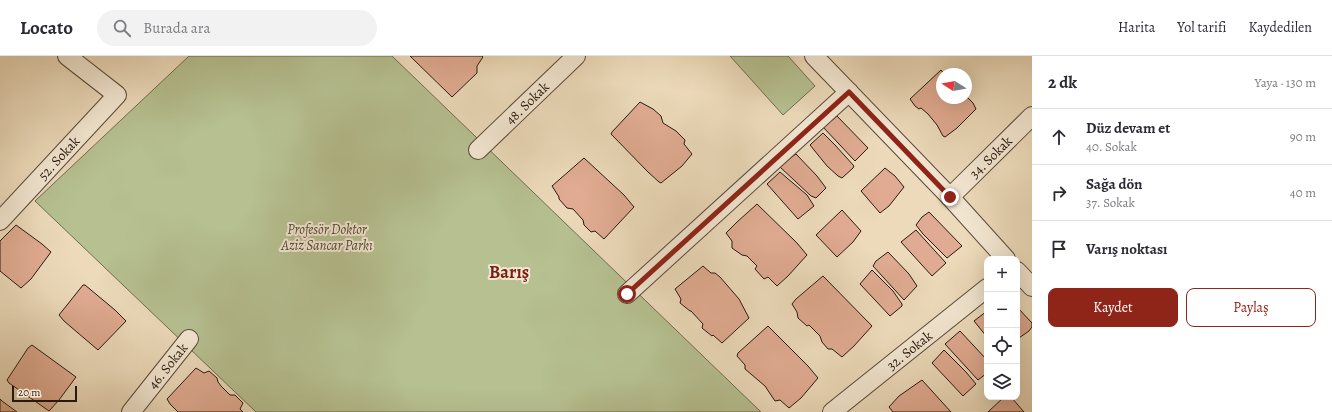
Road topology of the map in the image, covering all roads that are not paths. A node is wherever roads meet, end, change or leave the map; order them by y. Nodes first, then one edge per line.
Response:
1 (67, 56) edge
2 (576, 56) edge
3 (814, 56) edge
4 (849, 92) junction
5 (1032, 116) edge
6 (478, 150) dead end
7 (950, 197) junction
8 (0, 221) edge
9 (1003, 256) edge
10 (1020, 273) edge
11 (1032, 287) edge
12 (984, 290) edge
13 (627, 294) dead end
14 (189, 339) dead end
15 (131, 412) edge
16 (832, 412) edge

1 - 8 street, 52. Sokak
2 - 6 street, 48. Sokak
3 - 4 street
4 - 7 street
4 - 13 street
5 - 7 street, 34. Sokak
7 - 9 street
10 - 11 street
12 - 16 street, 32. Sokak
14 - 15 street, 46. Sokak

